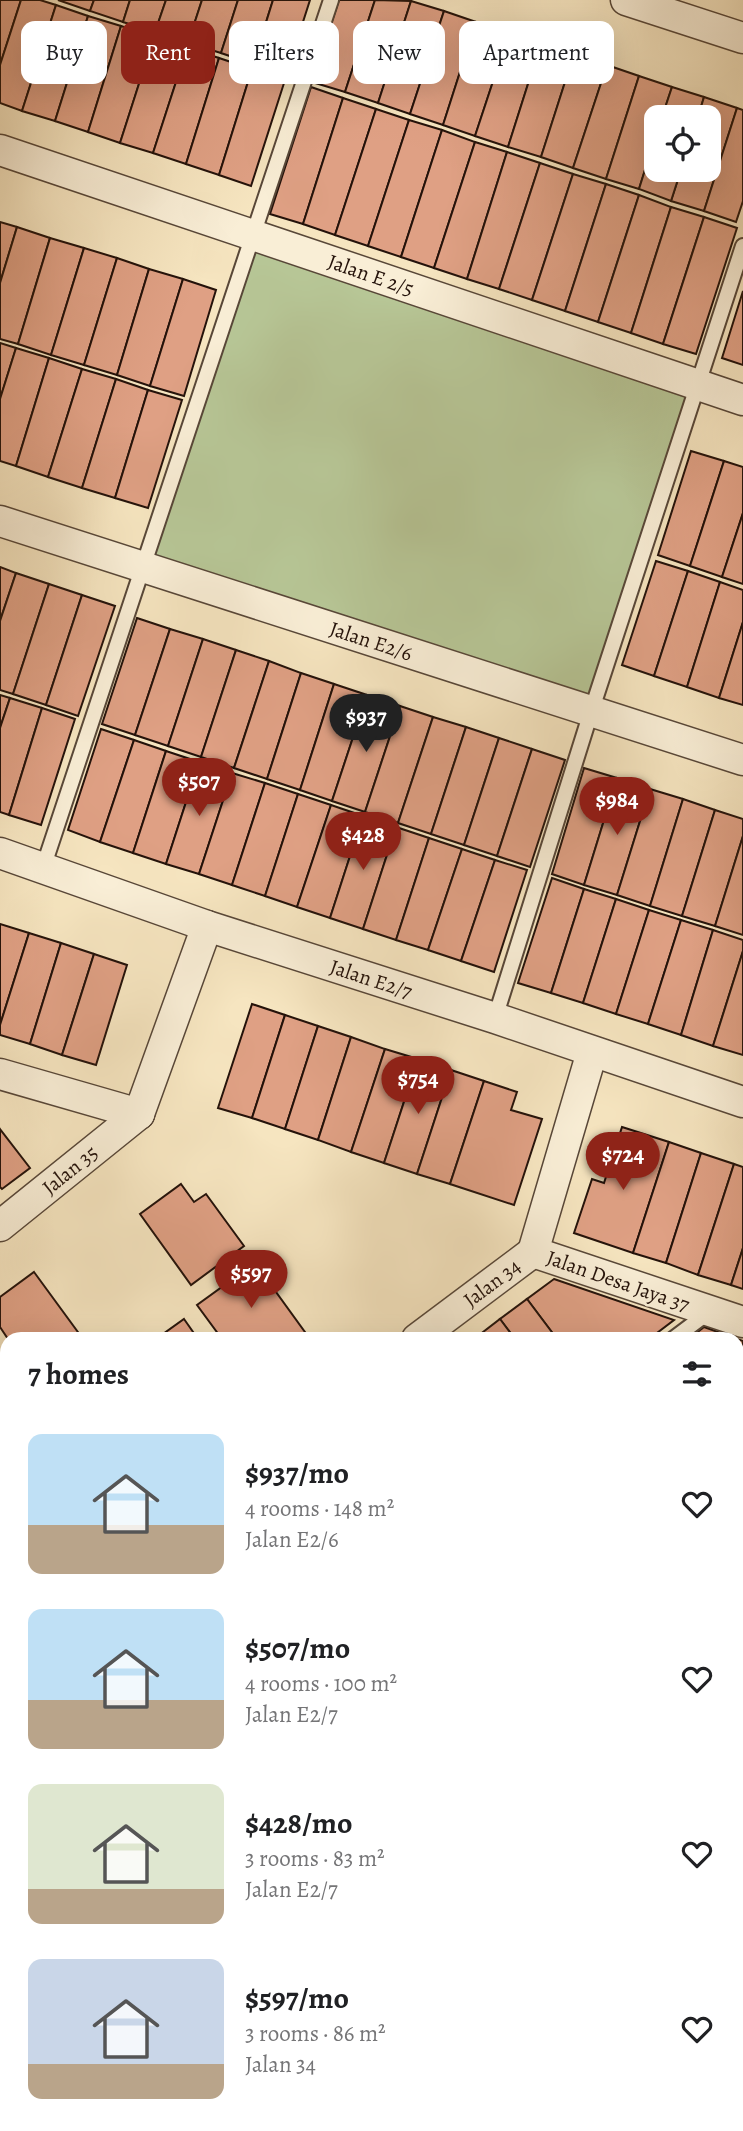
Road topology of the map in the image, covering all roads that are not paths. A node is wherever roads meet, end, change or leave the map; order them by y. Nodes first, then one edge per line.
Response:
1 (331, 0) edge
2 (626, 0) edge
3 (743, 38) edge
4 (0, 150) edge
5 (253, 235) junction
6 (743, 246) edge
7 (698, 385) junction
8 (743, 400) edge
9 (0, 521) edge
10 (143, 567) junction
11 (592, 712) junction
12 (743, 761) edge
13 (0, 853) edge
14 (43, 868) junction
15 (207, 926) junction
16 (495, 1018) junction
17 (592, 1052) junction
18 (0, 1074) edge
19 (743, 1101) edge
20 (139, 1114) junction
21 (0, 1226) edge
22 (533, 1252) junction
23 (709, 1312) junction
24 (743, 1322) edge
25 (426, 1332) edge
26 (682, 1332) edge

1 - 5 lane
2 - 3 street
4 - 5 street, Jalan E 2/5
5 - 7 street, Jalan E 2/5
5 - 10 lane
6 - 7 lane
7 - 8 street, Jalan E 2/5
7 - 11 lane
9 - 10 street, Jalan E2/6
10 - 11 street, Jalan E2/6
10 - 14 lane
11 - 12 street, Jalan E2/6
11 - 16 lane
13 - 14 street, Jalan E2/7
14 - 15 street, Jalan E2/7
15 - 16 street, Jalan E2/7
15 - 20 street
16 - 17 street, Jalan E2/7
17 - 19 street, Jalan E2/7
17 - 22 street
18 - 20 street
20 - 21 street, Jalan 35
22 - 23 street, Jalan Desa Jaya 37
22 - 25 street, Jalan 34
23 - 24 street, Jalan Desa Jaya 37
23 - 26 lane

